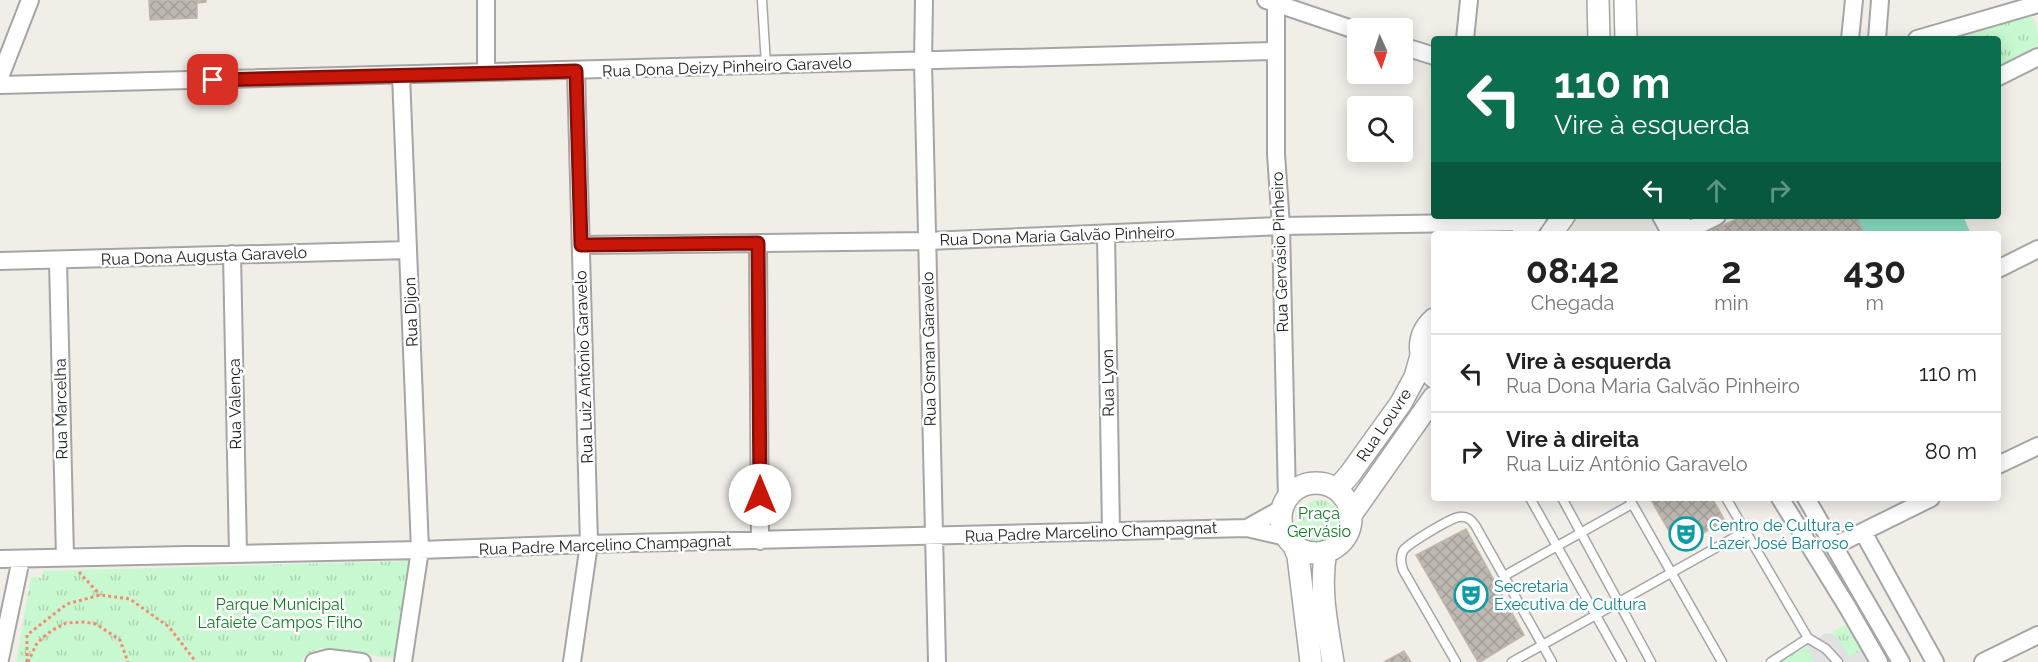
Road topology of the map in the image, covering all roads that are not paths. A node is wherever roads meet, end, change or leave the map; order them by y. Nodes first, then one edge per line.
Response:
1 (30, 0) edge
2 (486, 0) edge
3 (762, 0) edge
4 (924, 0) edge
5 (1469, 0) edge
6 (1598, 0) edge
7 (1625, 0) edge
8 (1854, 0) edge
9 (1880, 0) edge
10 (1271, 2) edge
11 (2038, 4) edge
12 (1347, 27) edge
13 (1465, 36) edge
14 (1599, 36) edge
15 (1626, 36) edge
16 (1850, 36) edge
17 (1877, 36) edge
18 (1927, 36) edge
19 (1413, 50) edge
20 (1275, 51) junction
21 (1431, 56) edge
22 (2038, 57) edge
23 (923, 62) junction
24 (766, 65) junction
25 (576, 71) junction
26 (486, 72) junction
27 (401, 75) junction
28 (2001, 76) edge
29 (0, 77) edge
30 (0, 85) edge
31 (1665, 219) edge
32 (1712, 219) edge
33 (1531, 224) edge
34 (1281, 226) junction
35 (1680, 231) edge
36 (1686, 231) edge
37 (1106, 234) junction
38 (927, 241) junction
39 (758, 243) junction
40 (581, 245) junction
41 (2038, 249) edge
42 (408, 250) junction
43 (232, 254) junction
44 (0, 261) edge
45 (58, 261) junction
46 (2001, 268) edge
47 (1431, 323) edge
48 (1421, 356) junction
49 (1431, 374) edge
50 (1431, 401) edge
51 (2038, 446) edge
52 (2001, 464) edge
53 (1336, 489) junction
54 (1532, 501) edge
55 (1564, 501) edge
56 (1631, 501) edge
57 (1727, 501) edge
58 (1782, 501) edge
59 (1808, 501) edge
60 (1925, 501) edge
61 (1285, 504) junction
62 (1351, 515) junction
63 (1247, 528) junction
64 (1110, 531) junction
65 (1744, 532) junction
66 (1863, 532) junction
67 (1581, 533) junction
68 (933, 536) junction
69 (1289, 540) junction
70 (760, 541) junction
71 (589, 544) junction
72 (1834, 546) junction
73 (1557, 547) junction
74 (420, 550) junction
75 (1326, 551) junction
76 (238, 554) junction
77 (65, 557) junction
78 (0, 559) edge
79 (21, 559) junction
80 (1671, 573) junction
81 (1504, 576) junction
82 (1620, 602) junction
83 (1596, 615) junction
84 (2038, 635) edge
85 (1808, 638) junction
86 (1542, 645) junction
87 (0, 659) edge
88 (314, 662) edge
89 (362, 662) edge
90 (403, 662) edge
91 (572, 662) edge
92 (937, 662) edge
93 (1311, 662) edge
94 (1333, 662) edge
95 (1456, 662) edge
96 (1512, 662) edge
97 (1552, 662) edge
98 (1622, 662) edge
99 (1651, 662) edge
100 (1722, 662) edge
101 (1772, 662) edge
102 (1838, 662) edge
103 (1879, 662) edge
104 (1902, 662) edge
105 (1935, 662) edge
106 (1983, 662) edge

1 - 29 street
2 - 26 street
3 - 24 lane
4 - 23 street, Rua Osman Garavelo
5 - 13 street
6 - 14 street
7 - 15 street
8 - 16 street
9 - 17 street
10 - 12 street
10 - 20 street, Rua Gervásio Pinheiro
11 - 18 street
19 - 21 street
20 - 23 street, Rua Dona Deizy Pinheiro Garavelo
20 - 34 street, Rua Gervásio Pinheiro
22 - 28 street
23 - 24 street, Rua Dona Deizy Pinheiro Garavelo
23 - 38 street, Rua Osman Garavelo
24 - 25 street, Rua Dona Deizy Pinheiro Garavelo
25 - 26 street, Rua Dona Deizy Pinheiro Garavelo
25 - 40 street, Rua Luiz Antônio Garavelo
26 - 27 street, Rua Dona Deizy Pinheiro Garavelo
27 - 30 street, Rua Dona Deizy Pinheiro Garavelo
27 - 42 street, Rua Dijon
31 - 35 street
32 - 36 street
33 - 34 street, Rua Dona Maria Galvão Pinheiro
34 - 37 street, Rua Dona Maria Galvão Pinheiro
34 - 61 street, Rua Gervásio Pinheiro
37 - 38 street, Rua Dona Maria Galvão Pinheiro
37 - 64 street, Rua Lyon
38 - 39 street, Rua Dona Maria Galvão Pinheiro
38 - 68 street, Rua Osman Garavelo
39 - 40 street, Rua Dona Maria Galvão Pinheiro
39 - 70 street
40 - 71 street, Rua Luiz Antônio Garavelo
41 - 46 street
42 - 43 street, Rua Dona Augusta Garavelo
42 - 74 street, Rua Dijon
43 - 45 street, Rua Dona Augusta Garavelo
43 - 76 street, Rua Valença
44 - 45 street, Rua Dona Augusta Garavelo
45 - 77 street, Rua Marcelha
47 - 48 street, Rua Louvre
48 - 49 street
48 - 53 street, Rua Louvre
50 - 62 street, Rua Louvre
51 - 52 street
53 - 61 street
53 - 62 street
54 - 73 lane
55 - 67 lane
56 - 67 lane
56 - 80 lane
57 - 65 lane
58 - 103 street
59 - 72 street
60 - 66 street
61 - 63 street, Rua Padre Marcelino Champagnat
61 - 69 street
62 - 75 street
63 - 64 street, Rua Padre Marcelino Champagnat
63 - 69 street, Rua Padre Marcelino Champagnat
64 - 68 street, Rua Padre Marcelino Champagnat
65 - 80 lane
65 - 85 lane
66 - 72 street
66 - 105 street
67 - 73 lane
67 - 82 lane
68 - 70 street, Rua Padre Marcelino Champagnat
68 - 92 street, Rua Osman Garavelo
69 - 75 street
69 - 93 street
70 - 71 street, Rua Padre Marcelino Champagnat
71 - 74 street, Rua Padre Marcelino Champagnat
71 - 91 street, Rua Luiz Antônio Garavelo
72 - 104 street
73 - 81 lane
73 - 83 lane
74 - 76 street, Rua Padre Marcelino Champagnat
74 - 90 street, Rua Dijon
75 - 94 street
76 - 77 street, Rua Padre Marcelino Champagnat
77 - 79 street, Rua Padre Marcelino Champagnat
78 - 79 street, Rua Padre Marcelino Champagnat
79 - 87 street
80 - 82 lane
80 - 100 lane
81 - 86 lane
81 - 95 lane
82 - 83 lane
82 - 99 lane
83 - 86 lane
83 - 98 lane
84 - 106 street
85 - 101 lane
85 - 102 lane
86 - 96 lane
86 - 97 lane
88 - 89 street

